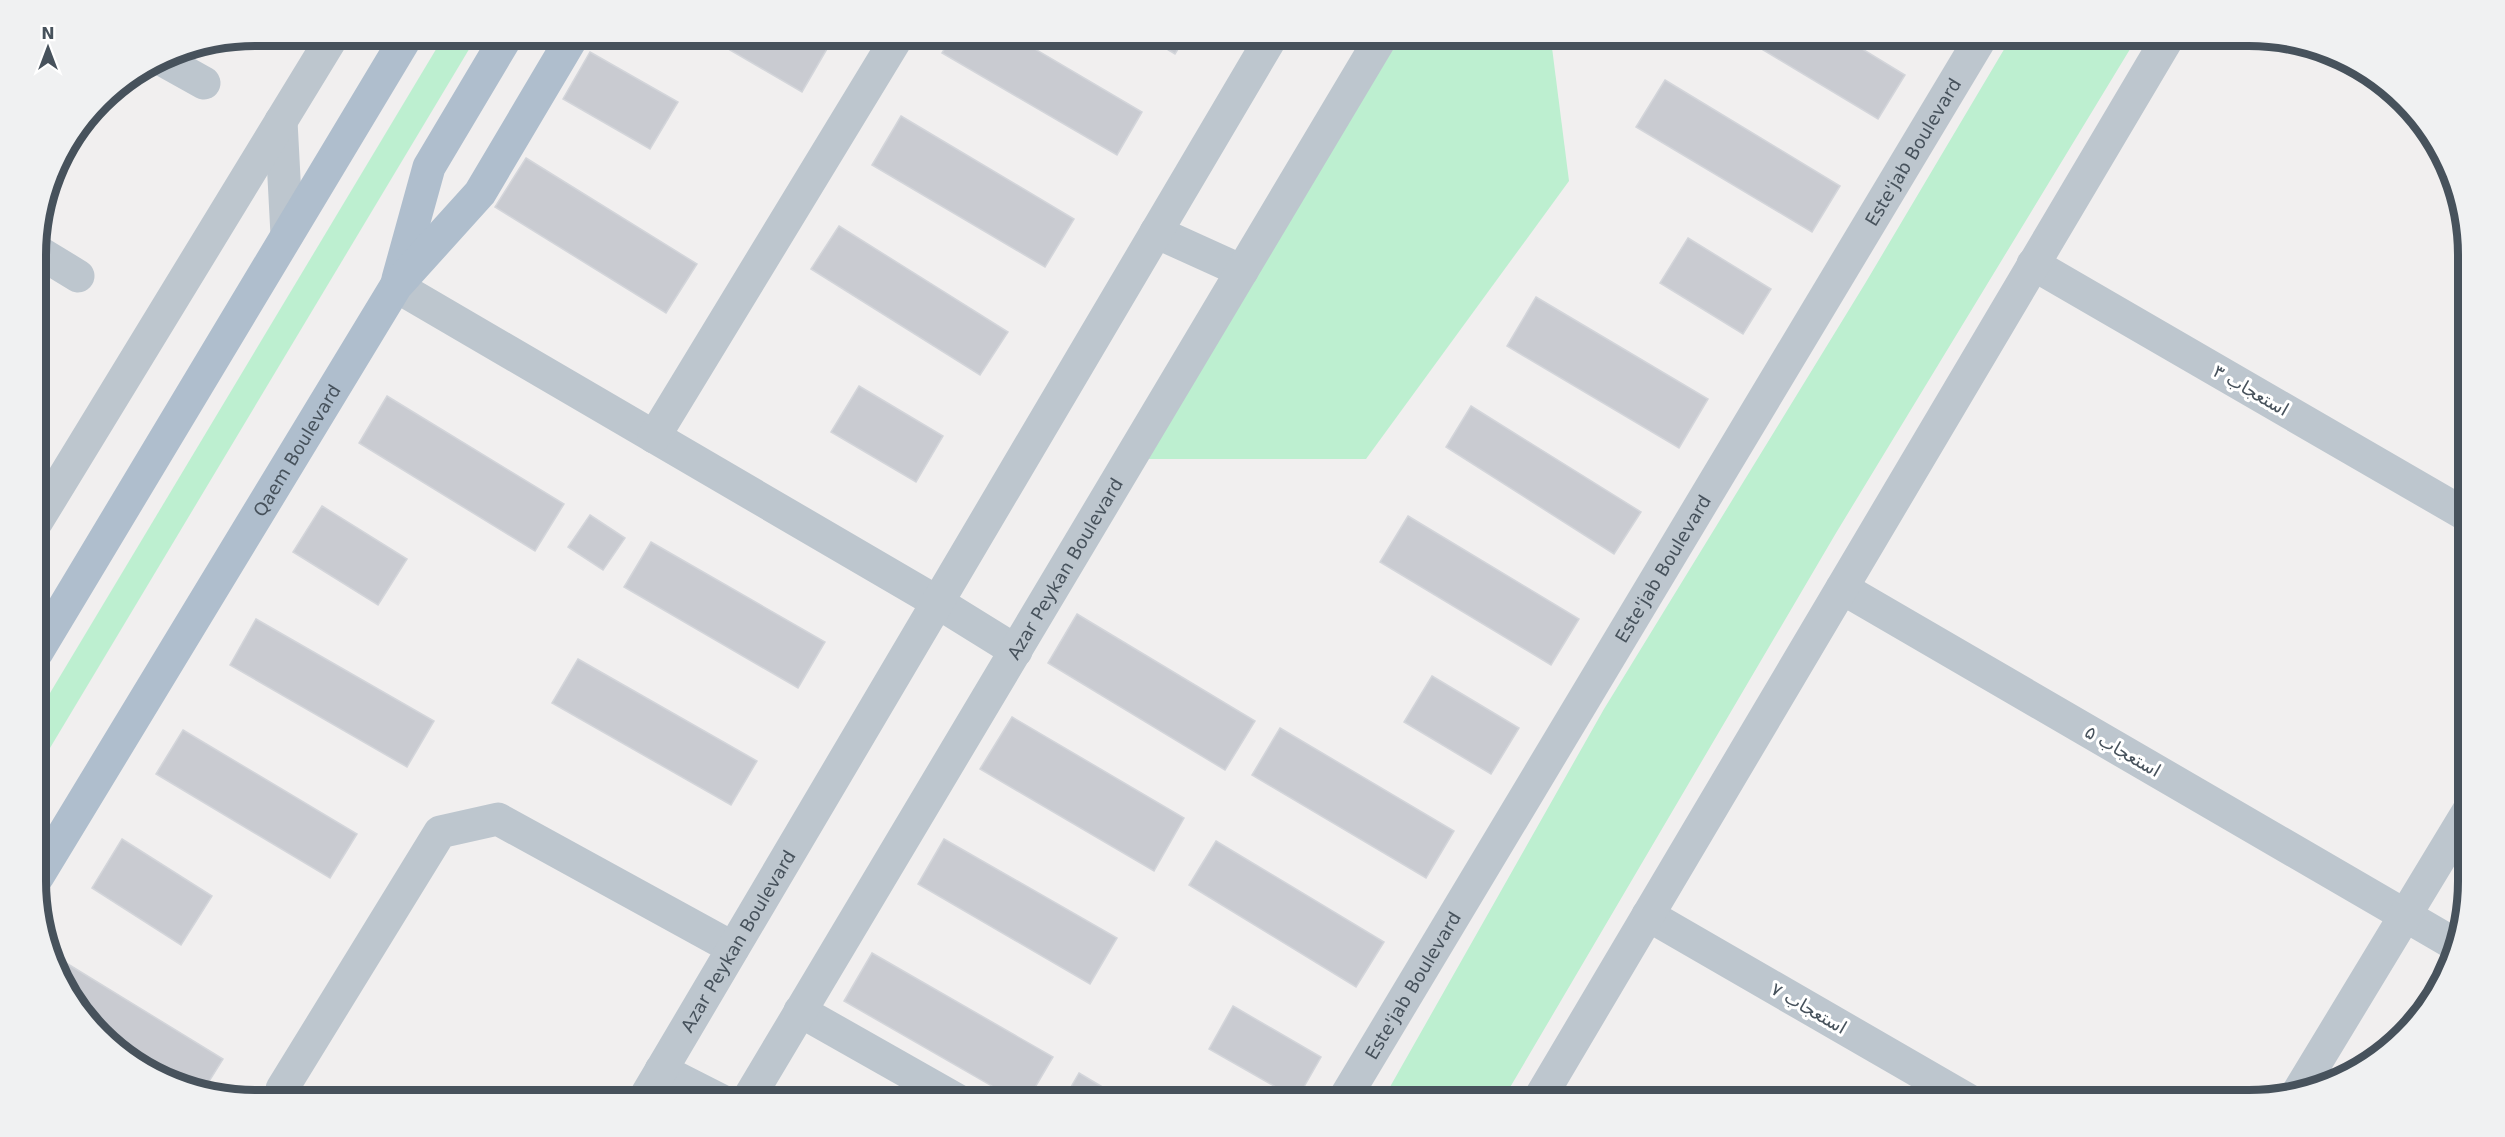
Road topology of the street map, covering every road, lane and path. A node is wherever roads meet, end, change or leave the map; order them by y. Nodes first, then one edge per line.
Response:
1 (327, 46) edge
2 (402, 46) edge
3 (501, 46) edge
4 (567, 46) edge
5 (892, 46) edge
6 (1266, 46) edge
7 (1376, 46) edge
8 (1976, 46) edge
9 (2163, 46) edge
10 (171, 65) edge
11 (204, 83) dead end
12 (281, 121) junction
13 (1156, 232) junction
14 (287, 235) junction
15 (47, 258) edge
16 (2033, 264) junction
17 (1242, 272) junction
18 (78, 276) dead end
19 (396, 286) junction
20 (654, 437) junction
21 (47, 505) edge
22 (2458, 510) edge
23 (1842, 588) junction
24 (937, 602) junction
25 (46, 636) edge
26 (1016, 651) junction
27 (2458, 828) edge
28 (46, 863) edge
29 (2405, 914) junction
30 (1648, 915) junction
31 (2449, 941) edge
32 (733, 948) junction
33 (800, 1011) junction
34 (661, 1071) junction
35 (2304, 1082) edge
36 (282, 1090) edge
37 (650, 1090) edge
38 (700, 1090) edge
39 (753, 1090) edge
40 (940, 1090) edge
41 (1350, 1090) edge
42 (1545, 1090) edge
43 (1951, 1090) edge

1 - 12 street
2 - 14 main road
3 - 19 main road
4 - 19 main road, Qaem Boulevard
5 - 20 street
6 - 13 street, Azar Peykan Boulevard
7 - 17 street, Azar Peykan Boulevard
8 - 41 street, Este'jab Boulevard
9 - 16 street
10 - 11 street
12 - 14 street
12 - 21 street
13 - 17 street
13 - 24 street, Azar Peykan Boulevard
14 - 25 main road
15 - 18 street
16 - 22 street, استعجاب ۳
16 - 23 street
17 - 26 street, Azar Peykan Boulevard
19 - 20 street
19 - 28 main road, Qaem Boulevard
20 - 24 street
23 - 29 street, استعجاب ۵
23 - 30 street
24 - 26 street
24 - 32 street, Azar Peykan Boulevard
26 - 33 street, Azar Peykan Boulevard
27 - 29 street
29 - 31 street, استعجاب ۵
29 - 35 street
30 - 42 street
30 - 43 street, استعجاب ۷
32 - 34 street, Azar Peykan Boulevard
32 - 36 street
33 - 39 street, Azar Peykan Boulevard
33 - 40 street
34 - 37 street, Azar Peykan Boulevard
34 - 38 street

